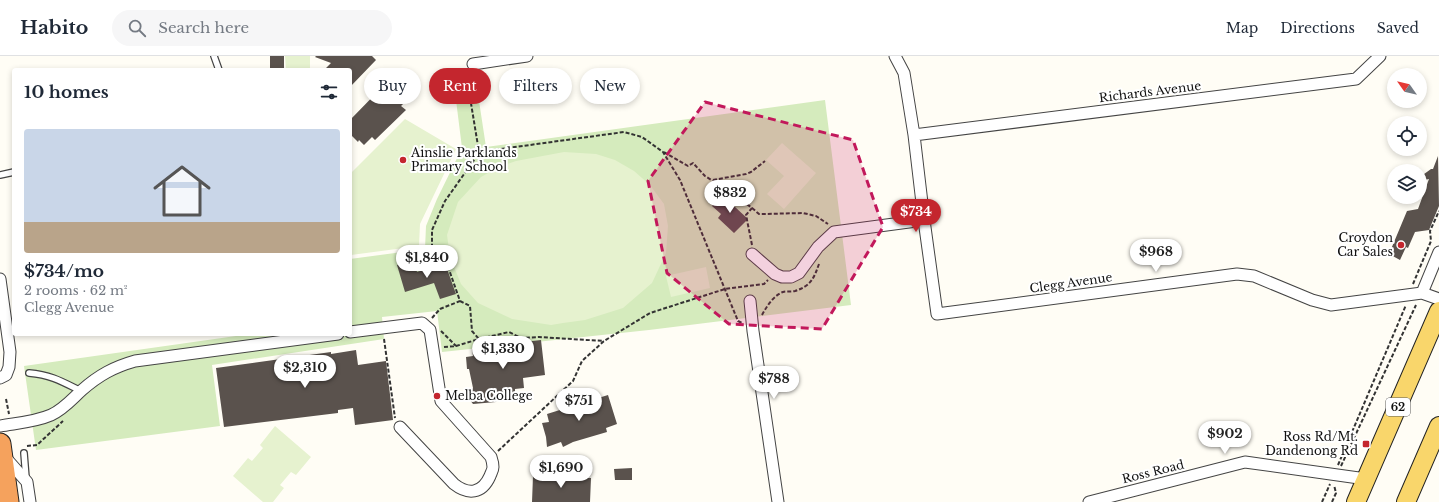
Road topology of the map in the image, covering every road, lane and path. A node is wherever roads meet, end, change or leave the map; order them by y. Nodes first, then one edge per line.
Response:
1 (214, 56) edge
2 (527, 56) edge
3 (895, 56) edge
4 (1380, 56) edge
5 (473, 64) dead end
6 (218, 68) edge
7 (471, 104) edge
8 (914, 135) junction
9 (479, 152) junction
10 (663, 152) junction
11 (765, 162) dead end
12 (12, 172) edge
13 (0, 175) edge
14 (712, 180) junction
15 (1439, 211) edge
16 (924, 220) junction
17 (1439, 252) edge
18 (752, 254) joint
19 (774, 274) junction
20 (0, 279) edge
21 (725, 289) junction
22 (1416, 294) junction
23 (1439, 298) edge
24 (460, 301) junction
25 (750, 301) dead end
26 (1439, 311) edge
27 (432, 323) junction
28 (382, 328) junction
29 (753, 331) junction
30 (352, 332) edge
31 (323, 336) edge
32 (479, 339) junction
33 (604, 341) junction
34 (456, 346) junction
35 (432, 349) junction
36 (29, 373) dead end
37 (0, 378) edge
38 (81, 391) junction
39 (66, 418) dead end
40 (0, 426) edge
41 (1439, 426) edge
42 (400, 427) joint
43 (23, 446) dead end
44 (1, 449) edge
45 (24, 453) dead end
46 (491, 457) junction
47 (1335, 475) junction
48 (1366, 479) junction
49 (27, 482) junction
50 (1110, 499) edge
51 (8, 502) edge
52 (30, 502) edge
53 (778, 502) edge
54 (1089, 502) edge
55 (1322, 502) edge
56 (1332, 502) edge
57 (1356, 502) edge
58 (1406, 502) edge

1 - 6 lane
2 - 5 street
3 - 8 street
4 - 8 street, Richards Avenue
7 - 9 path
8 - 16 street
9 - 10 path
9 - 24 path
10 - 14 path
10 - 21 path
11 - 14 path
12 - 13 lane
14 - 18 path
15 - 22 path
16 - 19 street
16 - 22 street, Clegg Avenue
17 - 22 street
18 - 19 street
19 - 21 path
20 - 37 street
21 - 29 path
21 - 33 path
22 - 23 street, Clegg Avenue
22 - 47 path
22 - 47 path
24 - 27 path
24 - 32 path
25 - 29 street
26 - 48 main road, 62
27 - 28 street
27 - 34 path
27 - 35 street
28 - 30 street
28 - 42 path
29 - 53 street
31 - 38 street
32 - 33 path
32 - 34 path
33 - 46 path
34 - 35 path
35 - 46 street
36 - 38 lane
38 - 40 street
39 - 43 path
41 - 58 main road
42 - 46 street
44 - 49 street
44 - 51 highway
45 - 49 lane
47 - 48 street, Ross Road
47 - 50 street, Ross Road
47 - 55 path
47 - 56 path
48 - 57 main road, 62
49 - 52 street
50 - 54 street, Ross Road

